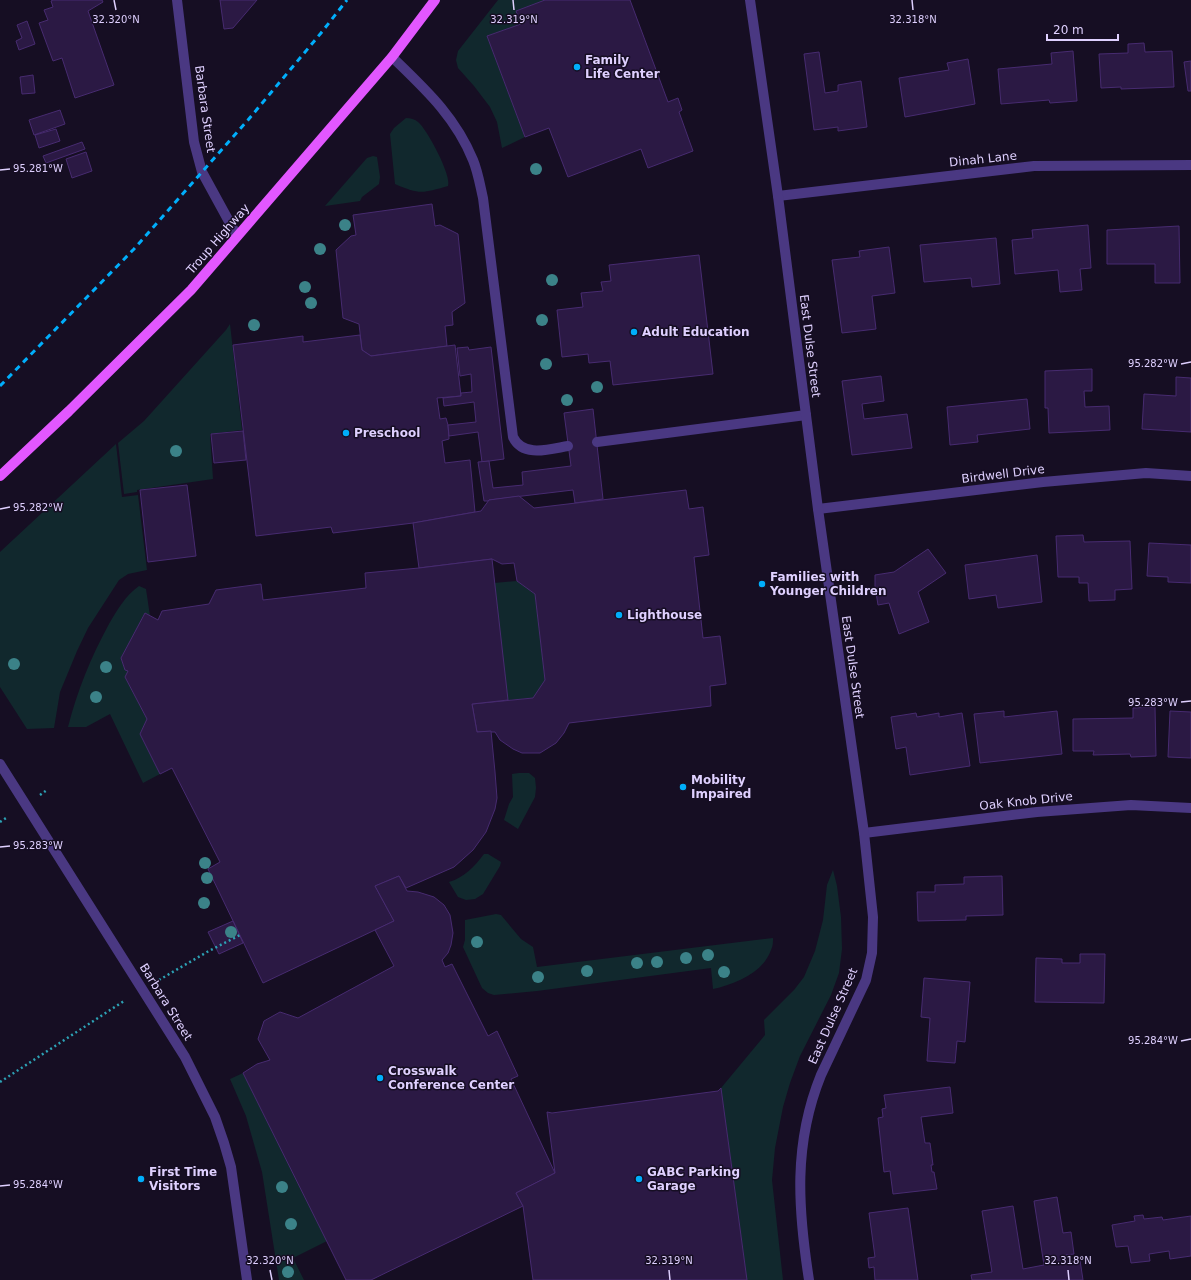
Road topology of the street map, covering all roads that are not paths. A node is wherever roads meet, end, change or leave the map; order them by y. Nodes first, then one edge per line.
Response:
1 (177, 0) edge
2 (435, 0) edge
3 (750, 0) edge
4 (392, 57) junction
5 (1191, 165) edge
6 (778, 196) junction
7 (238, 236) junction
8 (806, 415) junction
9 (597, 442) dead end
10 (568, 446) dead end
11 (0, 476) edge
12 (1191, 476) edge
13 (818, 510) junction
14 (0, 764) edge
15 (1191, 808) edge
16 (864, 833) junction
17 (247, 1280) edge
18 (809, 1280) edge

1 - 7 street, Barbara Street
2 - 4 main road, Troup Highway
3 - 6 street, East Dulse Street
4 - 7 main road, Troup Highway
4 - 10 street
5 - 6 street, Dinah Lane
6 - 8 street, East Dulse Street
7 - 11 main road, Troup Highway
8 - 9 street
8 - 13 street, East Dulse Street
12 - 13 street, Birdwell Drive
13 - 16 street, East Dulse Street
14 - 17 street, Barbara Street
15 - 16 street, Oak Knob Drive
16 - 18 street, East Dulse Street

